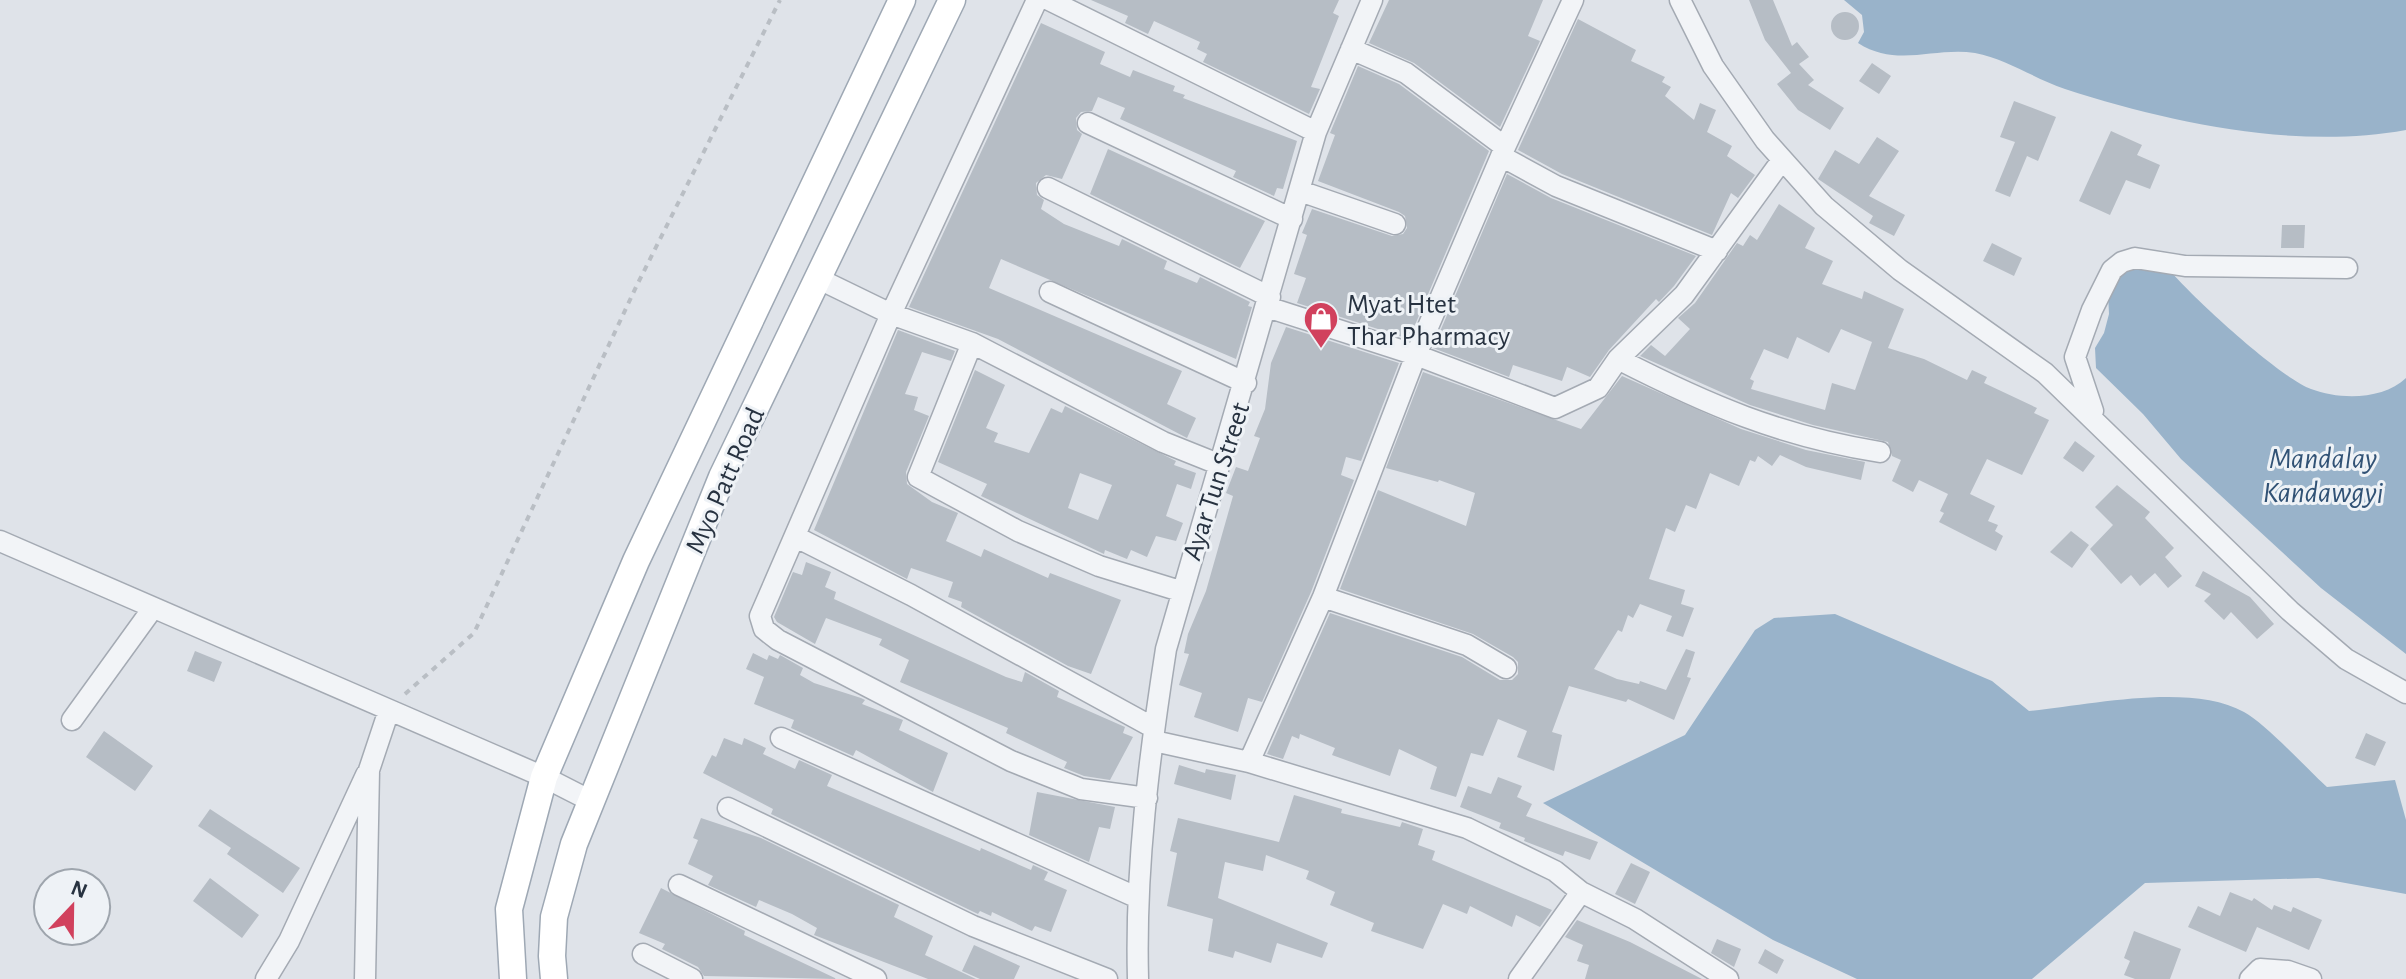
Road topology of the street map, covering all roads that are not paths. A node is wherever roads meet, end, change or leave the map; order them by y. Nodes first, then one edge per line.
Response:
1 (902, 0) edge
2 (952, 0) edge
3 (1037, 0) edge
4 (1049, 0) edge
5 (1372, 0) edge
6 (1680, 0) edge
7 (1569, 1) edge
8 (1351, 49) junction
9 (1088, 123) dead end
10 (1316, 132) junction
11 (1503, 151) junction
12 (1782, 160) junction
13 (1048, 188) dead end
14 (1300, 191) junction
15 (1292, 219) junction
16 (1395, 224) dead end
17 (1717, 251) junction
18 (2347, 268) dead end
19 (819, 279) junction
20 (1050, 292) dead end
21 (1268, 302) junction
22 (891, 314) junction
23 (972, 343) junction
24 (1416, 355) junction
25 (1618, 359) junction
26 (1246, 383) junction
27 (2099, 422) junction
28 (1880, 452) dead end
29 (686, 461) junction
30 (1218, 464) junction
31 (722, 477) junction
32 (796, 537) junction
33 (0, 541) edge
34 (1180, 591) junction
35 (1323, 597) junction
36 (153, 608) junction
37 (1506, 668) dead end
38 (2406, 693) edge
39 (389, 710) junction
40 (72, 720) dead end
41 (1154, 735) junction
42 (781, 738) dead end
43 (1249, 762) junction
44 (369, 770) junction
45 (544, 777) junction
46 (1147, 798) junction
47 (591, 801) junction
48 (728, 808) dead end
49 (679, 885) dead end
50 (1581, 892) junction
51 (1136, 897) junction
52 (643, 954) dead end
53 (266, 979) edge
54 (365, 979) edge
55 (513, 979) edge
56 (554, 979) edge
57 (692, 979) edge
58 (876, 979) edge
59 (1107, 979) edge
60 (1138, 979) edge
61 (1519, 979) edge
62 (1728, 979) edge
63 (2250, 979) edge
64 (2311, 979) edge

1 - 29 main road, Myo Patt Road
2 - 19 main road, Myo Patt Road
3 - 22 street
4 - 10 street
5 - 8 street, Ayar Tun Street
6 - 12 street
7 - 11 street
8 - 10 street, Ayar Tun Street
8 - 11 street
9 - 15 street
10 - 14 street, Ayar Tun Street
11 - 17 street
11 - 24 street
12 - 17 street
12 - 27 street
13 - 21 street
14 - 15 street, Ayar Tun Street
14 - 16 street
15 - 21 street, Ayar Tun Street
17 - 25 street
18 - 27 street
19 - 22 street
19 - 31 main road, Myo Patt Road
20 - 26 street
21 - 24 street
21 - 26 street, Ayar Tun Street
22 - 23 street
22 - 32 street
23 - 30 street
23 - 34 street
24 - 25 street
24 - 35 street
25 - 28 street
26 - 30 street, Ayar Tun Street
27 - 38 street
29 - 31 main road
29 - 45 main road, Myo Patt Road
30 - 34 street, Ayar Tun Street
31 - 47 main road, Myo Patt Road
32 - 41 street
32 - 46 street
33 - 36 street
34 - 41 street, Ayar Tun Street
35 - 37 street
35 - 43 street
36 - 39 street
36 - 40 street
39 - 44 street
39 - 45 street
41 - 43 street
41 - 46 street, Ayar Tun Street
42 - 51 street
43 - 50 street
44 - 53 street
44 - 54 street
45 - 47 street
45 - 55 main road, Myo Patt Road
46 - 51 street, Ayar Tun Street
47 - 56 main road, Myo Patt Road
48 - 59 street
49 - 58 street
50 - 61 street
50 - 62 street
51 - 60 street, Ayar Tun Street
52 - 57 street
63 - 64 street

